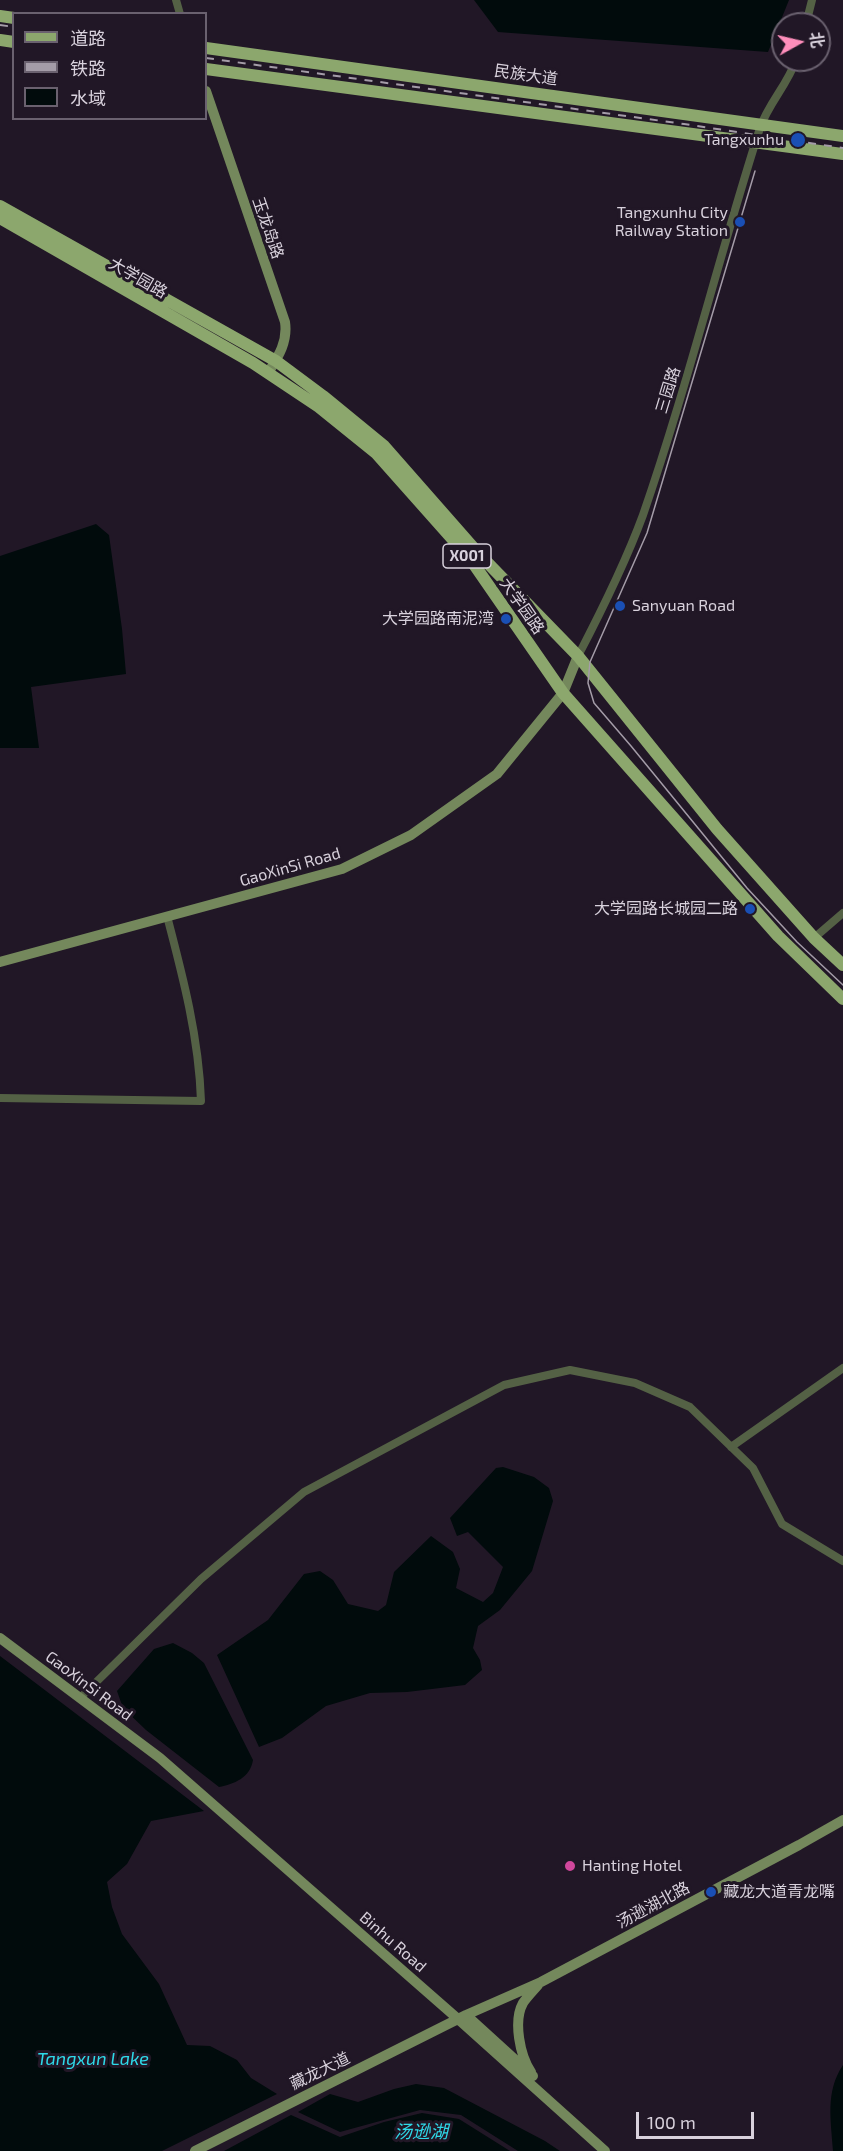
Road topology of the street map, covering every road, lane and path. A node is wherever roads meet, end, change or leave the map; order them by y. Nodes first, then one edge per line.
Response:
1 (207, 48) edge
2 (207, 69) edge
3 (793, 72) edge
4 (207, 93) edge
5 (761, 124) junction
6 (843, 136) edge
7 (756, 143) junction
8 (843, 154) edge
9 (0, 206) edge
10 (0, 218) edge
11 (276, 361) junction
12 (268, 373) junction
13 (578, 656) junction
14 (563, 693) junction
15 (843, 913) edge
16 (167, 916) junction
17 (814, 938) junction
18 (0, 962) edge
19 (843, 965) edge
20 (843, 999) edge
21 (0, 1098) edge
22 (843, 1368) edge
23 (731, 1447) junction
24 (843, 1561) edge
25 (0, 1638) edge
26 (80, 1698) junction
27 (843, 1820) edge
28 (541, 1982) junction
29 (462, 2017) junction
30 (537, 2079) junction
31 (195, 2151) edge
32 (605, 2151) edge
33 (615, 2151) edge

1 - 5 main road, 民族大道
2 - 7 main road
3 - 5 street, 三园路
4 - 11 street, 玉龙岛路
5 - 6 main road, 民族大道
5 - 7 street, 三园路
7 - 8 main road
7 - 13 street, 三园路
9 - 11 main road, 大学园路 / X001
10 - 12 main road, 大学园路 / X001
11 - 12 street, 玉龙岛路
11 - 13 main road, 大学园路 / X001
12 - 14 main road, 大学园路 / X001
13 - 14 street, GaoXinSi Road
13 - 17 main road, 大学园路 / X001
14 - 16 street, GaoXinSi Road
14 - 20 main road, 大学园路 / X001
15 - 17 street
16 - 18 street, GaoXinSi Road
16 - 21 street
17 - 19 main road, 大学园路 / X001
22 - 23 street
23 - 24 street
23 - 26 street
25 - 26 street, GaoXinSi Road
26 - 29 street, GaoXinSi Road
27 - 28 street, 汤逊湖北路
28 - 29 street, 汤逊湖北路
28 - 30 street, 汤逊湖北路
29 - 30 street
29 - 31 street, 藏龙大道
29 - 32 street
30 - 33 street

